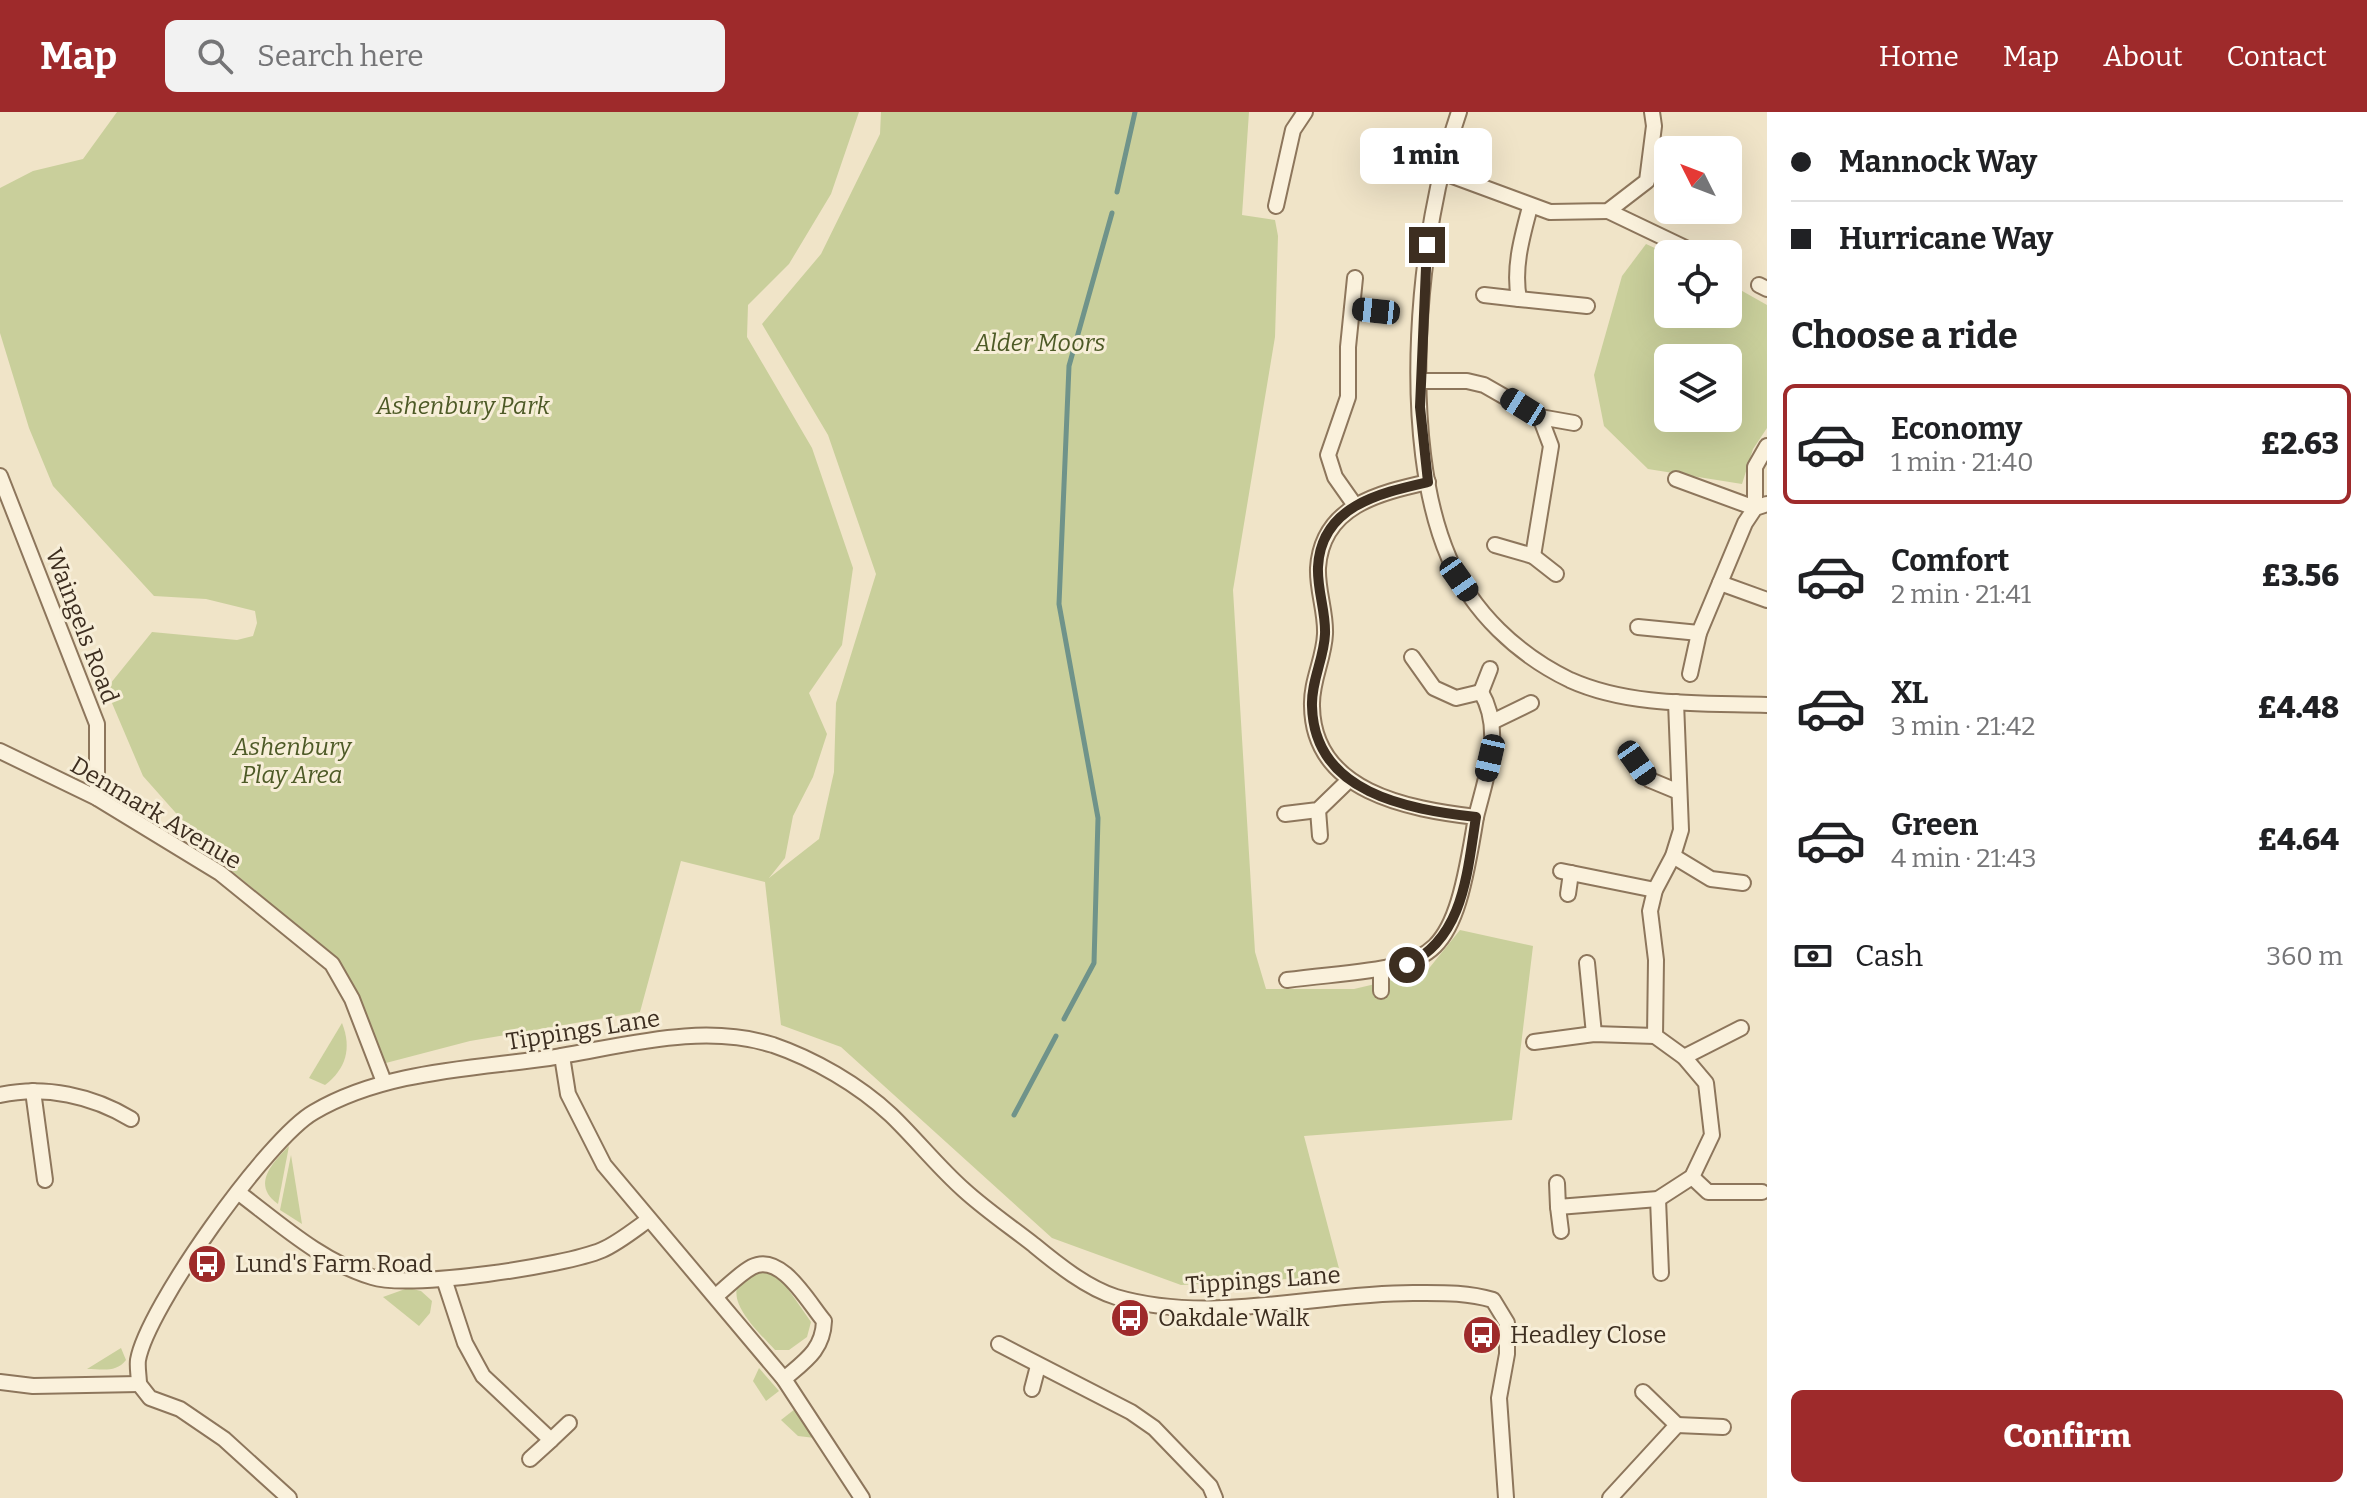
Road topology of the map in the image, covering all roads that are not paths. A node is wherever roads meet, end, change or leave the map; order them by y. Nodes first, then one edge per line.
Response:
1 (1305, 112) edge
2 (1459, 112) edge
3 (1652, 112) edge
4 (1439, 171) junction
5 (1276, 206) dead end
6 (1530, 207) junction
7 (1608, 211) junction
8 (1669, 240) edge
9 (1355, 278) dead end
10 (1484, 295) dead end
11 (1519, 299) junction
12 (1587, 306) dead end
13 (1352, 309) junction
14 (1376, 311) dead end
15 (1421, 381) junction
16 (1540, 417) junction
17 (1574, 423) dead end
18 (1767, 446) edge
19 (0, 476) edge
20 (1676, 479) dead end
21 (1428, 482) junction
22 (1354, 504) junction
23 (1761, 506) edge
24 (1495, 545) dead end
25 (1533, 556) junction
26 (1556, 574) dead end
27 (1720, 583) junction
28 (1767, 600) edge
29 (1638, 627) dead end
30 (1699, 633) junction
31 (1412, 657) dead end
32 (1490, 669) dead end
33 (1690, 674) dead end
34 (1481, 692) junction
35 (1676, 702) junction
36 (1531, 703) dead end
37 (1767, 705) edge
38 (1492, 722) junction
39 (0, 751) edge
40 (1637, 763) dead end
41 (1349, 780) junction
42 (1679, 792) junction
43 (97, 798) junction
44 (1318, 810) junction
45 (1285, 814) dead end
46 (1476, 817) junction
47 (1320, 836) dead end
48 (1673, 856) junction
49 (1743, 883) dead end
50 (1655, 890) junction
51 (1568, 894) dead end
52 (1587, 963) dead end
53 (1381, 971) junction
54 (1287, 980) dead end
55 (1381, 991) dead end
56 (1741, 1028) dead end
57 (1594, 1034) junction
58 (1655, 1036) junction
59 (1534, 1042) dead end
60 (562, 1056) junction
61 (1684, 1057) junction
62 (384, 1082) junction
63 (33, 1091) junction
64 (0, 1095) edge
65 (131, 1119) dead end
66 (1692, 1177) junction
67 (45, 1180) dead end
68 (1557, 1183) dead end
69 (1762, 1192) dead end
70 (239, 1193) junction
71 (1658, 1199) junction
72 (1558, 1207) junction
73 (648, 1220) junction
74 (1561, 1231) dead end
75 (1661, 1273) dead end
76 (444, 1279) junction
77 (716, 1296) junction
78 (999, 1344) dead end
79 (1038, 1366) junction
80 (784, 1379) junction
81 (0, 1382) edge
82 (139, 1384) junction
83 (1032, 1389) dead end
84 (1643, 1392) dead end
85 (569, 1423) dead end
86 (1677, 1425) junction
87 (1723, 1427) dead end
88 (551, 1440) junction
89 (530, 1459) dead end
90 (286, 1497) edge
91 (862, 1498) edge
92 (1215, 1498) edge
93 (1506, 1498) edge
94 (1610, 1498) edge

1 - 5 street
2 - 4 street
3 - 7 street
4 - 6 street
4 - 15 street
6 - 7 street
6 - 11 street
7 - 8 street
9 - 13 street
10 - 11 street
11 - 12 street
13 - 14 street
13 - 22 street
15 - 16 street
15 - 21 street
16 - 17 street
16 - 25 street
18 - 23 street
19 - 43 street, Waingels Road
20 - 23 street
21 - 22 street
21 - 35 street
22 - 41 street
23 - 27 street
24 - 25 street
25 - 26 street
27 - 28 street
27 - 30 street
29 - 30 street
30 - 33 street
31 - 34 street
32 - 34 street
34 - 38 street
35 - 37 street
35 - 42 street
36 - 38 street
38 - 46 street
39 - 43 street, Denmark Avenue
40 - 42 street
41 - 44 street
41 - 46 street
42 - 48 street
43 - 62 street, Denmark Avenue
44 - 45 street
44 - 47 street
46 - 53 street
48 - 49 street
48 - 50 street
50 - 51 street
50 - 58 street
52 - 57 street
53 - 54 street
53 - 55 street
56 - 61 street
57 - 58 street
57 - 59 street
58 - 61 street
60 - 62 street, Tippings Lane
60 - 73 street
60 - 93 street, Tippings Lane
61 - 66 street
62 - 70 street, Tippings Lane
63 - 64 street
63 - 65 street
63 - 67 street
66 - 69 street
66 - 71 street
68 - 72 street
70 - 76 street
70 - 82 street, Tippings Lane
71 - 72 street
71 - 75 street
72 - 74 street
73 - 76 street
73 - 77 street
76 - 88 street
77 - 80 street
77 - 80 street
78 - 79 street
79 - 83 street
79 - 92 street
80 - 91 street
81 - 82 street
82 - 90 street
84 - 86 street
85 - 88 street
86 - 87 street
86 - 94 street
88 - 89 street

